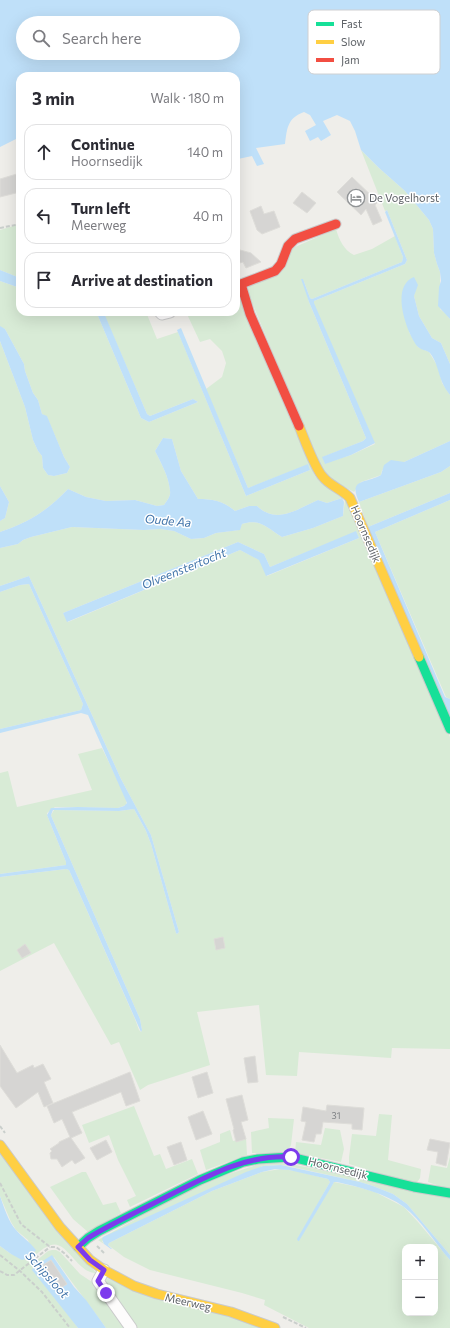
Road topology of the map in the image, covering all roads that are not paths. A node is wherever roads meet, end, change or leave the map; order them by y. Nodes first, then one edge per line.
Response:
1 (336, 224) dead end
2 (240, 284) edge
3 (240, 286) edge
4 (450, 729) edge
5 (0, 1144) edge
6 (450, 1193) edge
7 (78, 1247) junction
8 (104, 1270) junction
9 (131, 1328) edge
10 (275, 1328) edge

1 - 2 street, Hoornsedijk
3 - 4 street, Hoornsedijk
5 - 7 street, Meerweg
6 - 7 street, Hoornsedijk
7 - 8 street, Meerweg
8 - 9 street
8 - 10 street, Meerweg

